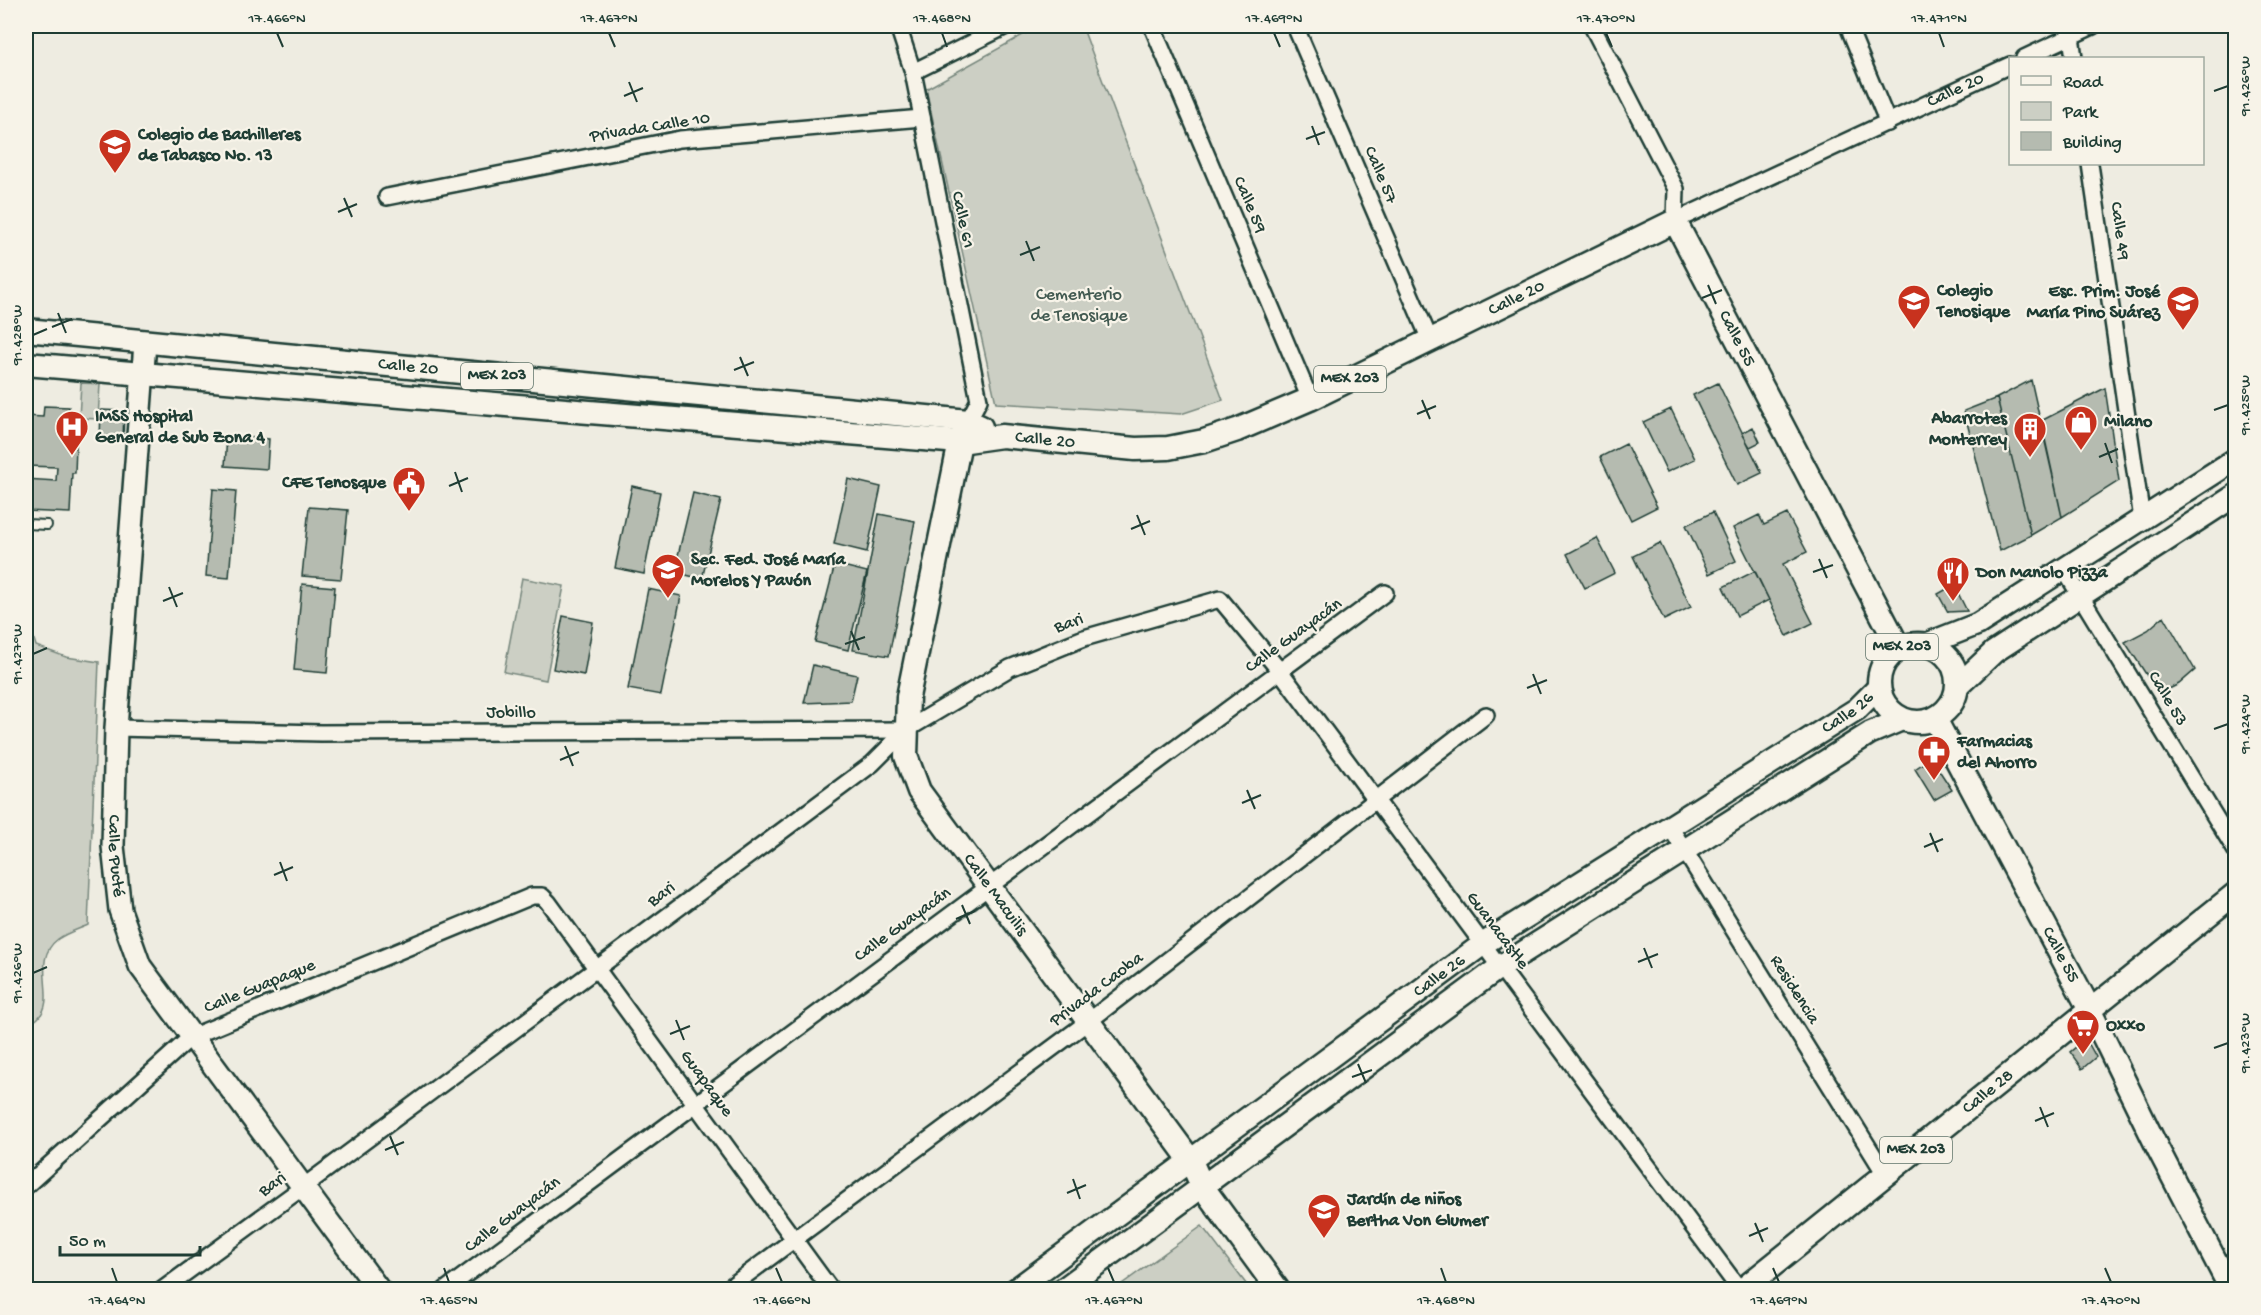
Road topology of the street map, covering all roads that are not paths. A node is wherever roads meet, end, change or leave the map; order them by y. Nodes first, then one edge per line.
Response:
1 (898, 26) edge
2 (1006, 26) edge
3 (1152, 26) edge
4 (1295, 26) edge
5 (1592, 26) edge
6 (1848, 26) edge
7 (2093, 26) edge
8 (2070, 31) edge
9 (2026, 57) edge
10 (2074, 57) edge
11 (2009, 65) edge
12 (913, 72) junction
13 (922, 118) junction
14 (1887, 123) junction
15 (2090, 165) edge
16 (387, 197) dead end
17 (1675, 221) junction
18 (26, 330) edge
19 (1430, 340) junction
20 (145, 343) junction
21 (26, 364) edge
22 (142, 374) junction
23 (580, 383) junction
24 (1310, 399) junction
25 (577, 411) junction
26 (964, 431) junction
27 (2235, 459) edge
28 (2235, 495) edge
29 (2142, 519) junction
30 (26, 524) edge
31 (47, 525) dead end
32 (2064, 568) junction
33 (1385, 593) dead end
34 (2082, 595) junction
35 (1220, 598) joint
36 (1927, 644) junction
37 (1899, 648) junction
38 (1280, 671) junction
39 (1958, 686) junction
40 (1879, 687) junction
41 (1486, 716) dead end
42 (1935, 718) junction
43 (1903, 719) junction
44 (116, 728) junction
45 (906, 730) junction
46 (1376, 800) junction
47 (1670, 827) junction
48 (1685, 850) junction
49 (2235, 851) edge
50 (989, 885) junction
51 (2235, 893) edge
52 (548, 902) joint
53 (1483, 944) junction
54 (1500, 967) junction
55 (597, 968) junction
56 (2090, 1010) junction
57 (1089, 1021) junction
58 (191, 1037) junction
59 (695, 1103) junction
60 (1191, 1161) junction
61 (1885, 1174) junction
62 (26, 1186) edge
63 (1202, 1186) junction
64 (303, 1187) junction
65 (794, 1239) junction
66 (162, 1290) edge
67 (379, 1290) edge
68 (445, 1290) edge
69 (726, 1290) edge
70 (831, 1290) edge
71 (1015, 1290) edge
72 (1062, 1290) edge
73 (1278, 1290) edge
74 (1741, 1290) edge
75 (2231, 1290) edge

1 - 12 street, Calle 61
2 - 12 street
3 - 24 street, Calle 59
4 - 19 street, Calle 57
5 - 17 street, Calle 55
6 - 14 street
7 - 8 street
8 - 9 street
8 - 10 street
11 - 14 street, Calle 20
12 - 13 street, Calle 61
13 - 16 street, Privada Calle 10
13 - 26 street, Calle 61
14 - 17 street, Calle 20
15 - 29 street, Calle 49
17 - 19 main road, Calle 20 / MEX 203
17 - 37 main road, Calle 55 / MEX 203
18 - 20 main road, Calle 20 / MEX 203
19 - 24 main road, Calle 20 / MEX 203
20 - 22 main road, Calle Pucté
20 - 23 main road, Calle 20 / MEX 203
21 - 22 main road, Calle 20 / MEX 203
22 - 25 main road, Calle 20 / MEX 203
22 - 44 main road, Calle Pucté
23 - 25 main road
23 - 26 main road, Calle 20 / MEX 203
24 - 26 main road, Calle 20 / MEX 203
25 - 26 main road, Calle 20 / MEX 203
26 - 45 main road, Calle Macuilis
27 - 29 main road
28 - 34 main road
29 - 32 main road
30 - 31 lane
32 - 34 street, Calle 53
32 - 36 main road
33 - 38 street, Calle Guayacán
34 - 39 main road
34 - 49 street, Calle 53
35 - 38 street, Guanacastle
35 - 45 street, Bari
36 - 37 main road, MEX 203
36 - 39 main road, MEX 203
37 - 40 main road, MEX 203
38 - 46 street, Guanacastle
38 - 50 street, Calle Guayacán
39 - 42 main road
40 - 43 main road, MEX 203
40 - 47 main road, Calle 26
41 - 46 street, Privada Caoba
42 - 43 main road
42 - 56 main road, Calle 55
43 - 48 main road, Calle 26
44 - 45 street, Jobillo
44 - 58 main road, Calle Pucté
45 - 50 main road, Calle Macuilis
45 - 55 street, Bari
46 - 53 street, Guanacastle
46 - 57 street, Privada Caoba
47 - 48 street, Residencia
47 - 53 main road, Calle 26
48 - 54 main road, Calle 26
48 - 61 street, Residencia
50 - 57 main road, Calle Macuilis
50 - 59 street, Calle Guayacán
51 - 56 main road, Calle 28
52 - 55 street, Guapaque
52 - 58 street, Calle Guapaque
53 - 54 street, Guanacastle
53 - 60 main road, Calle 26
54 - 63 main road, Calle 26
54 - 74 street, Guanacastle
55 - 59 street, Guapaque
55 - 64 street, Bari
56 - 61 main road, Calle 28 / MEX 203
56 - 75 main road, Calle 55
57 - 60 main road, Calle Macuilis
57 - 65 street, Privada Caoba
58 - 62 street, Calle Guapaque
58 - 64 main road, Calle Pucté
59 - 65 street, Guapaque
59 - 68 street, Calle Guayacán
60 - 63 main road, Calle Macuilis
60 - 71 main road, Calle 26
61 - 74 main road, Calle 28 / MEX 203
63 - 72 main road, Calle 26
63 - 73 main road, Calle Macuilis
64 - 66 street, Bari
64 - 67 main road, Calle Pucté
65 - 69 street, Privada Caoba
65 - 70 street, Guapaque

